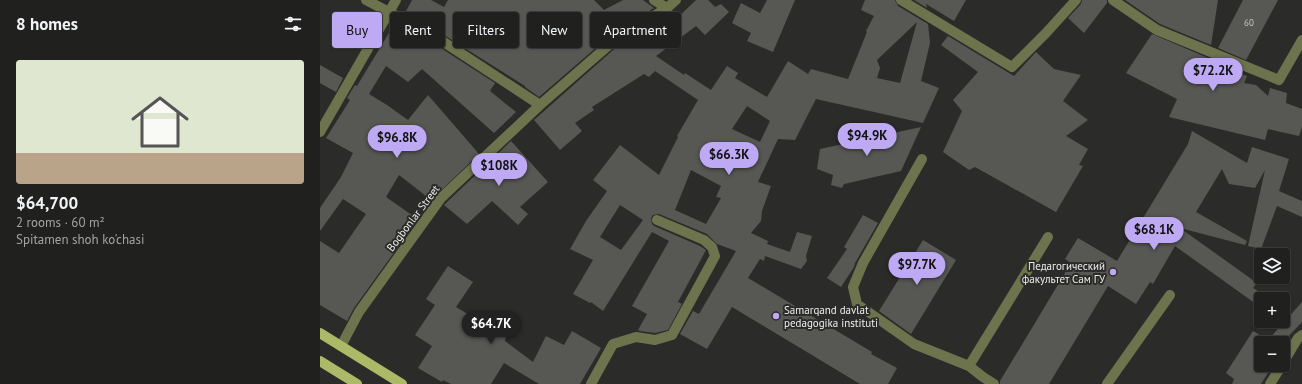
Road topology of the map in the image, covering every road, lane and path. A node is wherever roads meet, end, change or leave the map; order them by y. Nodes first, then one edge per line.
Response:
1 (366, 0) edge
2 (396, 0) edge
3 (654, 0) edge
4 (676, 0) edge
5 (901, 0) edge
6 (1076, 0) edge
7 (1113, 0) edge
8 (668, 8) junction
9 (389, 12) junction
10 (1302, 40) edge
11 (540, 105) junction
12 (320, 132) edge
13 (922, 158) dead end
14 (656, 220) dead end
15 (1048, 237) dead end
16 (1170, 295) dead end
17 (320, 333) edge
18 (1302, 335) edge
19 (340, 346) junction
20 (1290, 351) edge
21 (320, 361) edge
22 (969, 366) junction
23 (1277, 372) edge
24 (357, 384) edge
25 (402, 384) edge
26 (591, 384) edge
27 (994, 384) edge
28 (1107, 384) edge
29 (1270, 384) edge

1 - 9 street
2 - 9 street
3 - 8 street
4 - 8 street
5 - 6 street
7 - 10 street
8 - 11 street
9 - 11 street
9 - 12 street
11 - 19 street, Bogbonlar Street
13 - 22 street
14 - 26 street
15 - 22 street
16 - 28 street
17 - 19 main road
18 - 20 street
19 - 25 main road
21 - 24 main road
22 - 27 street
23 - 29 street

